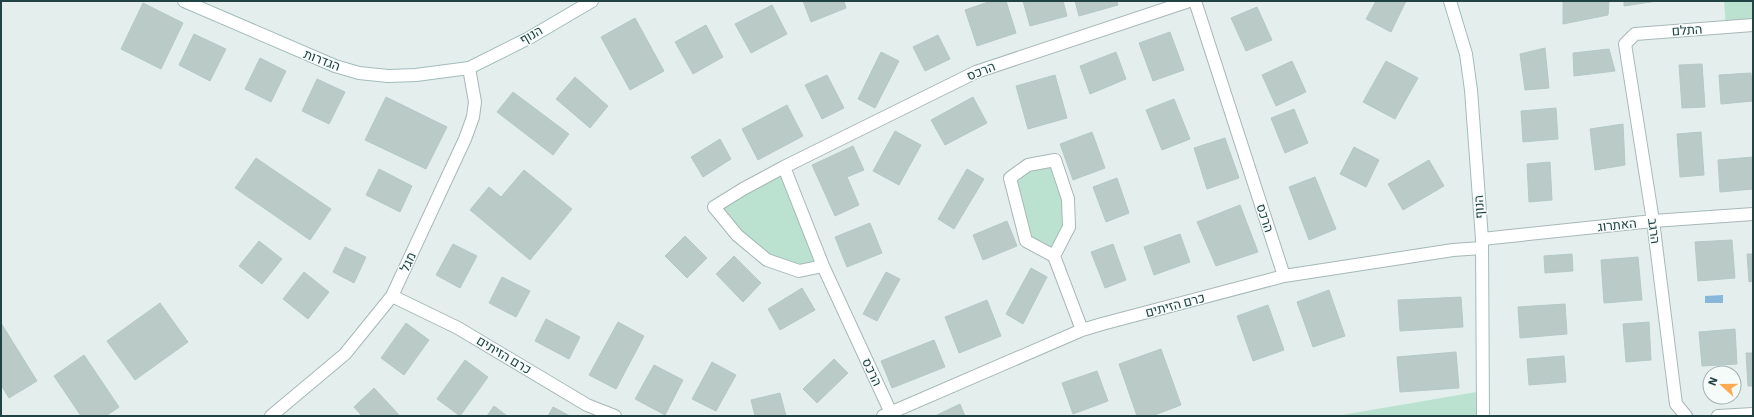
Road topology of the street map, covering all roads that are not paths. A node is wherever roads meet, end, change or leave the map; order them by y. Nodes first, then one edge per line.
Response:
1 (184, 1) edge
2 (592, 1) edge
3 (1189, 1) edge
4 (1195, 1) edge
5 (1450, 1) edge
6 (1753, 25) edge
7 (1625, 44) joint
8 (469, 68) junction
9 (784, 167) junction
10 (1753, 214) edge
11 (1653, 221) junction
12 (1482, 243) junction
13 (1054, 256) junction
14 (823, 266) junction
15 (1284, 276) junction
16 (392, 296) junction
17 (1082, 330) junction
18 (887, 414) edge
19 (1753, 414) edge
20 (270, 416) edge
21 (615, 416) edge
22 (1483, 416) edge
23 (1686, 416) edge
24 (1718, 416) edge

1 - 8 street, הגדרות
2 - 8 street, הנוף
3 - 9 street, הרכס
4 - 15 street, הרכס
5 - 12 street, הנוף
6 - 7 street, התלם
7 - 11 street, הרגב
8 - 16 street, מגל
9 - 14 street, הרכס
9 - 14 street, הרכס
10 - 11 street, האתרוג
11 - 12 street, האתרוג
11 - 23 street, הרגב
12 - 15 street, כרם הזיתים
12 - 22 street, הנוף
13 - 13 street
13 - 17 street
14 - 18 street, הרכס
15 - 17 street, כרם הזיתים
16 - 20 street, מגל
16 - 21 street, כרם הזיתים
17 - 18 street, כרם הזיתים
19 - 24 street

